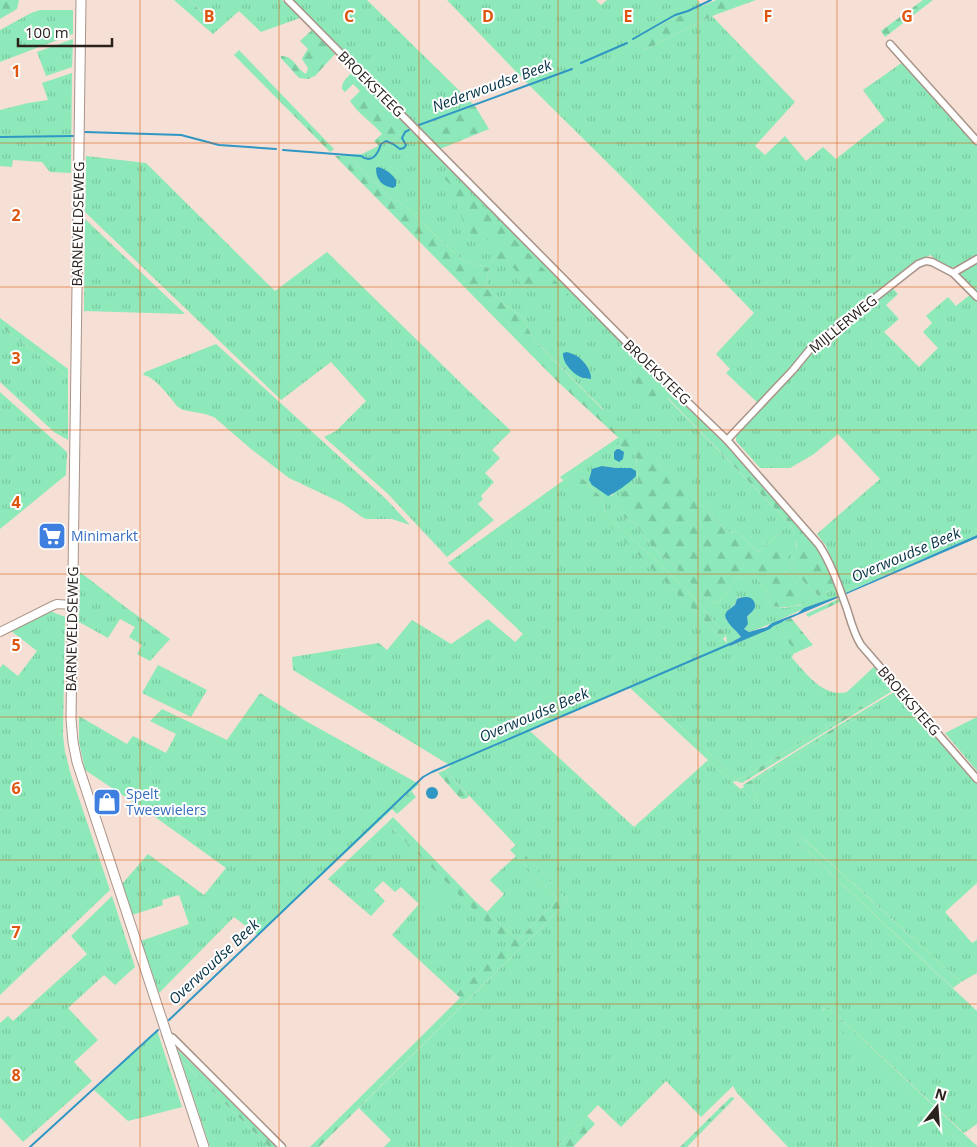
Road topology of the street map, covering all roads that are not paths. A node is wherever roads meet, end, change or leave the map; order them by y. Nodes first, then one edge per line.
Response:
1 (81, 0) edge
2 (288, 0) edge
3 (890, 44) dead end
4 (977, 141) edge
5 (977, 259) edge
6 (953, 273) junction
7 (977, 297) edge
8 (727, 440) junction
9 (72, 605) junction
10 (0, 632) edge
11 (977, 779) edge
12 (166, 1035) junction
13 (204, 1147) edge
14 (282, 1147) edge

1 - 9 main road, BARNEVELDSEWEG
2 - 8 street, BROEKSTEEG
3 - 4 street
5 - 6 street
6 - 7 street, MIJLLERWEG
6 - 8 street, MIJLLERWEG
8 - 11 street, BROEKSTEEG
9 - 10 street
9 - 12 main road, BARNEVELDSEWEG
12 - 13 main road, BARNEVELDSEWEG
12 - 14 street

